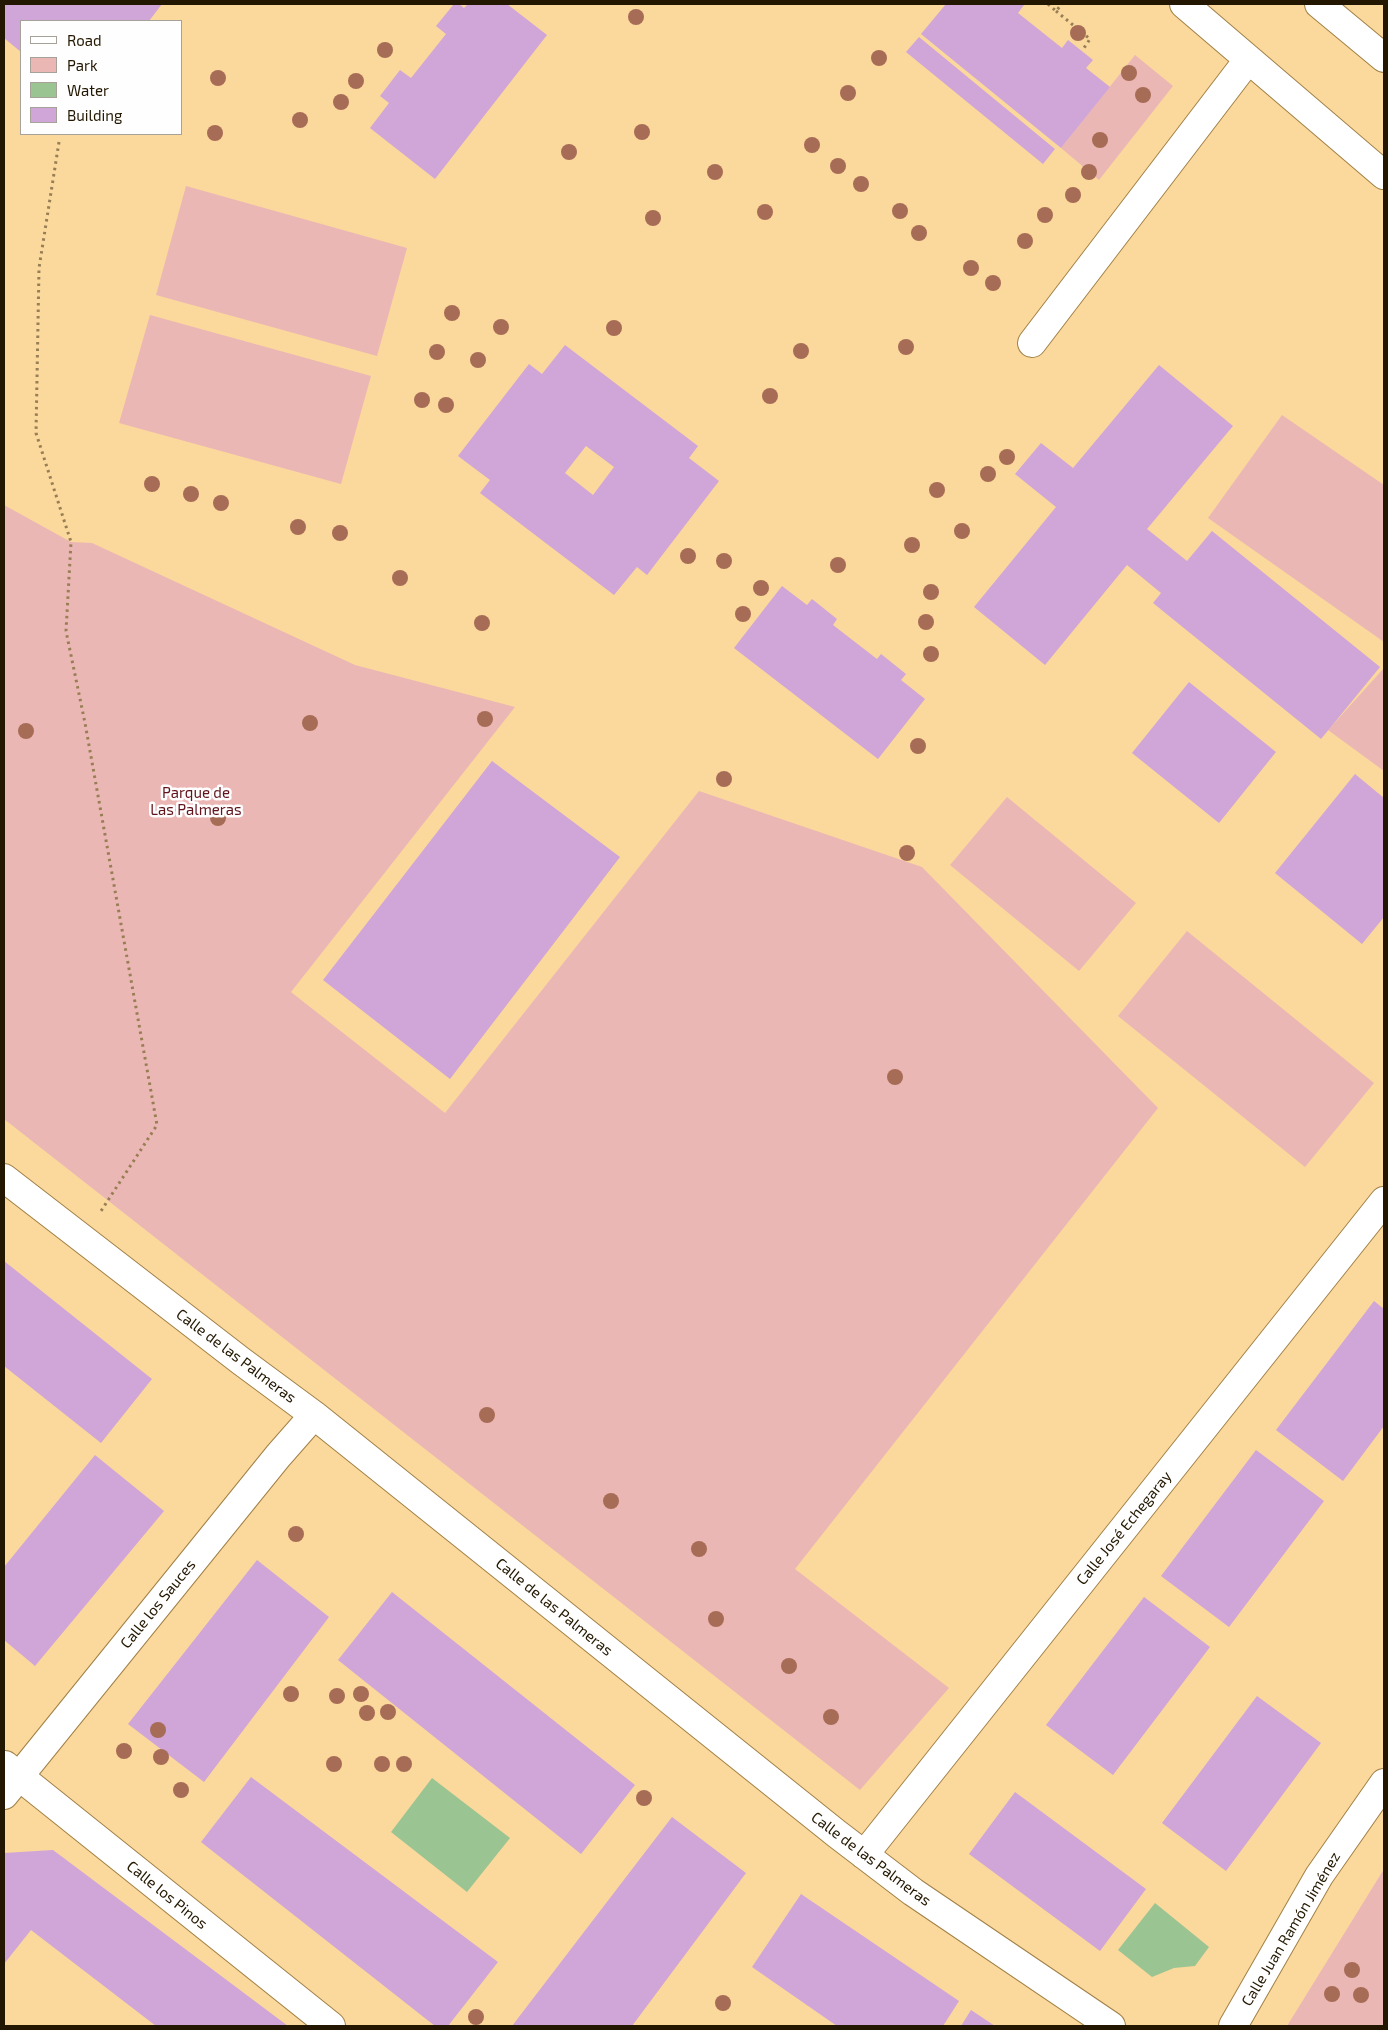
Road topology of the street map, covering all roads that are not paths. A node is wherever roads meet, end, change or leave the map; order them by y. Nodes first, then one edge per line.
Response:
1 (1184, 4) edge
2 (1318, 4) edge
3 (1384, 58) edge
4 (1248, 60) junction
5 (1384, 175) edge
6 (1032, 343) dead end
7 (4, 1178) edge
8 (1384, 1201) edge
9 (314, 1415) junction
10 (8, 1778) edge
11 (1384, 1783) edge
12 (864, 1855) junction
13 (330, 2026) edge
14 (1111, 2026) edge
15 (1233, 2026) edge

1 - 4 street
2 - 3 street
4 - 5 street
4 - 6 street
7 - 9 street, Calle de las Palmeras
8 - 12 street, Calle José Echegaray
9 - 10 street, Calle los Sauces
9 - 12 street, Calle de las Palmeras
10 - 13 street, Calle los Pinos
11 - 15 street, Calle Juan Ramón Jiménez
12 - 14 street, Calle de las Palmeras

